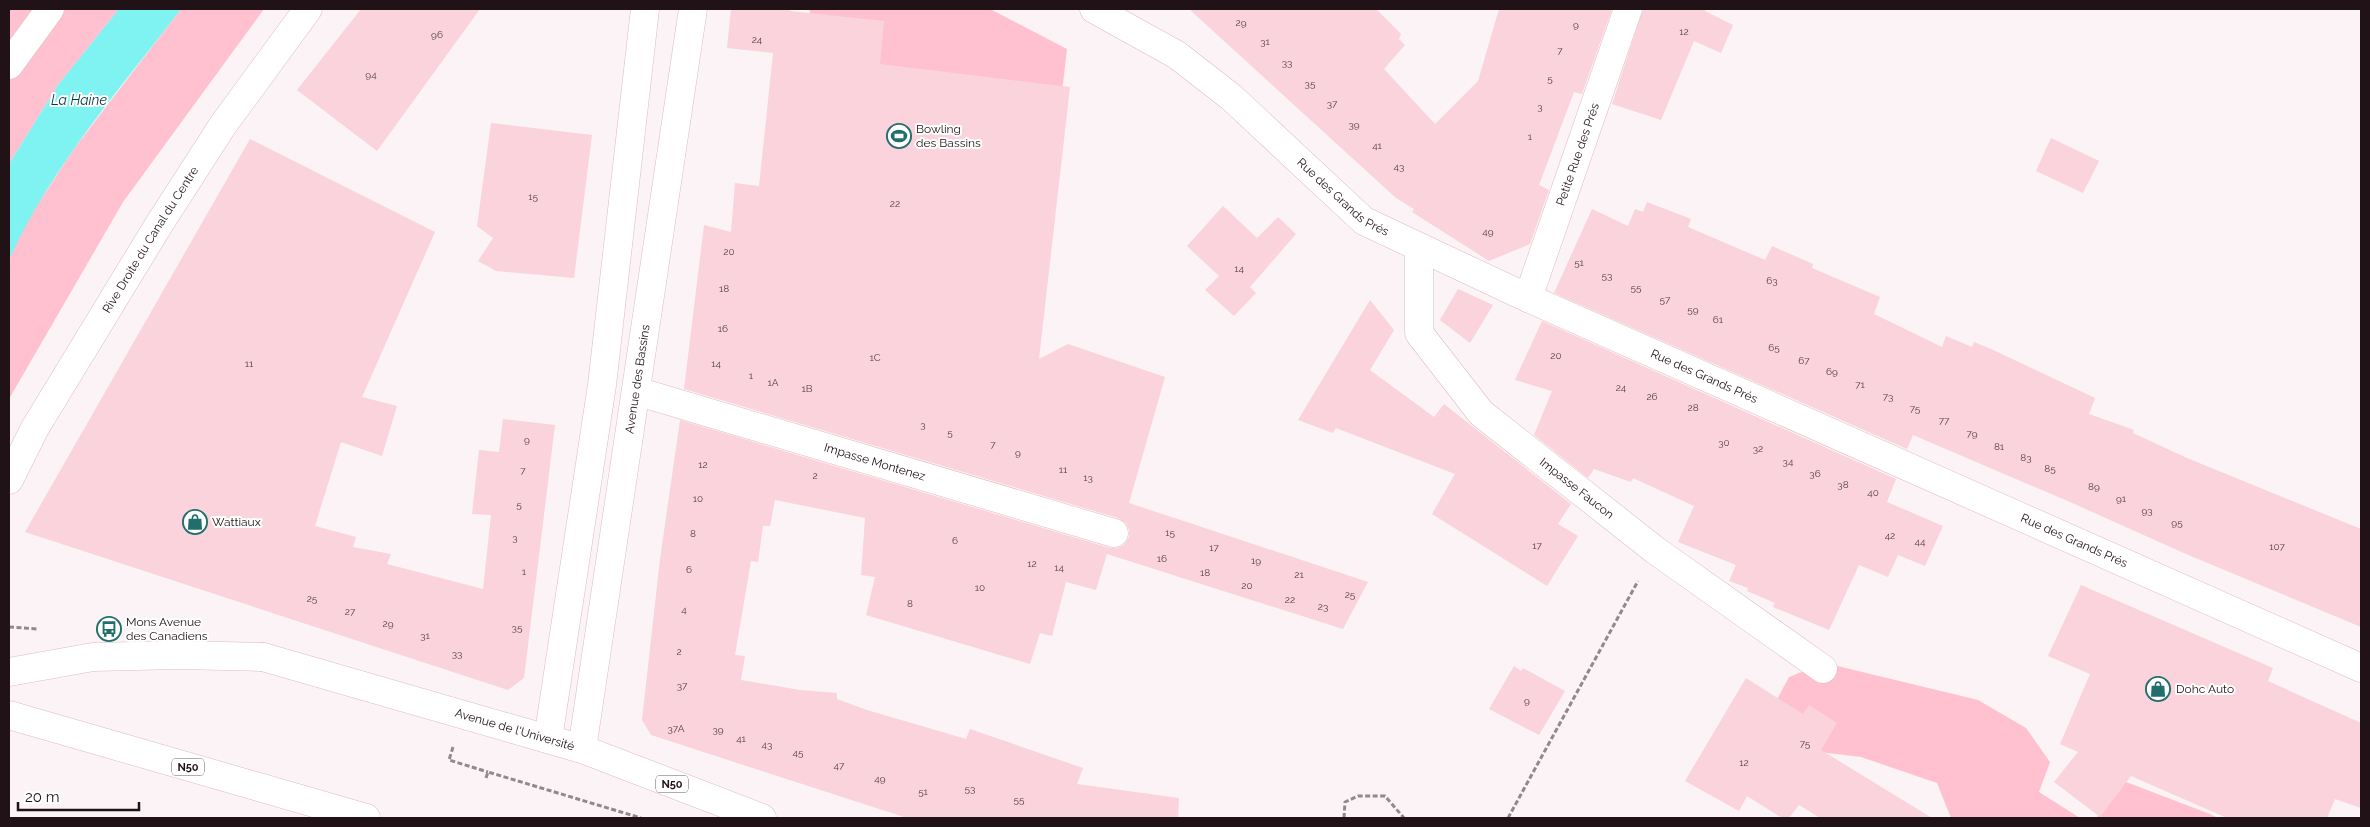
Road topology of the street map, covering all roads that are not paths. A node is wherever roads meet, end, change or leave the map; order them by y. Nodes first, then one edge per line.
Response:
1 (50, 9) edge
2 (308, 9) edge
3 (645, 9) edge
4 (693, 9) edge
5 (1094, 9) edge
6 (1628, 9) edge
7 (9, 65) edge
8 (1419, 248) junction
9 (1528, 298) junction
10 (636, 391) junction
11 (9, 480) edge
12 (1114, 534) dead end
13 (2361, 668) edge
14 (1823, 669) dead end
15 (9, 672) edge
16 (9, 716) edge
17 (548, 739) junction
18 (582, 749) junction
19 (366, 818) edge
20 (762, 818) edge

1 - 7 main road
2 - 11 main road, Rive Droite du Canal du Centre
3 - 17 main road
4 - 10 main road, Avenue des Bassins
5 - 8 main road, Rue des Grands Prés
6 - 9 main road, Petite Rue des Prés
8 - 9 main road, Rue des Grands Prés
8 - 14 main road, Impasse Faucon
9 - 13 main road, Rue des Grands Prés
10 - 12 main road, Impasse Montenez
10 - 18 main road, Avenue des Bassins
15 - 17 main road, Avenue de l'Université / N50
16 - 19 main road, N50
17 - 18 main road, Avenue de l'Université / N50
18 - 20 main road, Avenue de l'Université / N50

